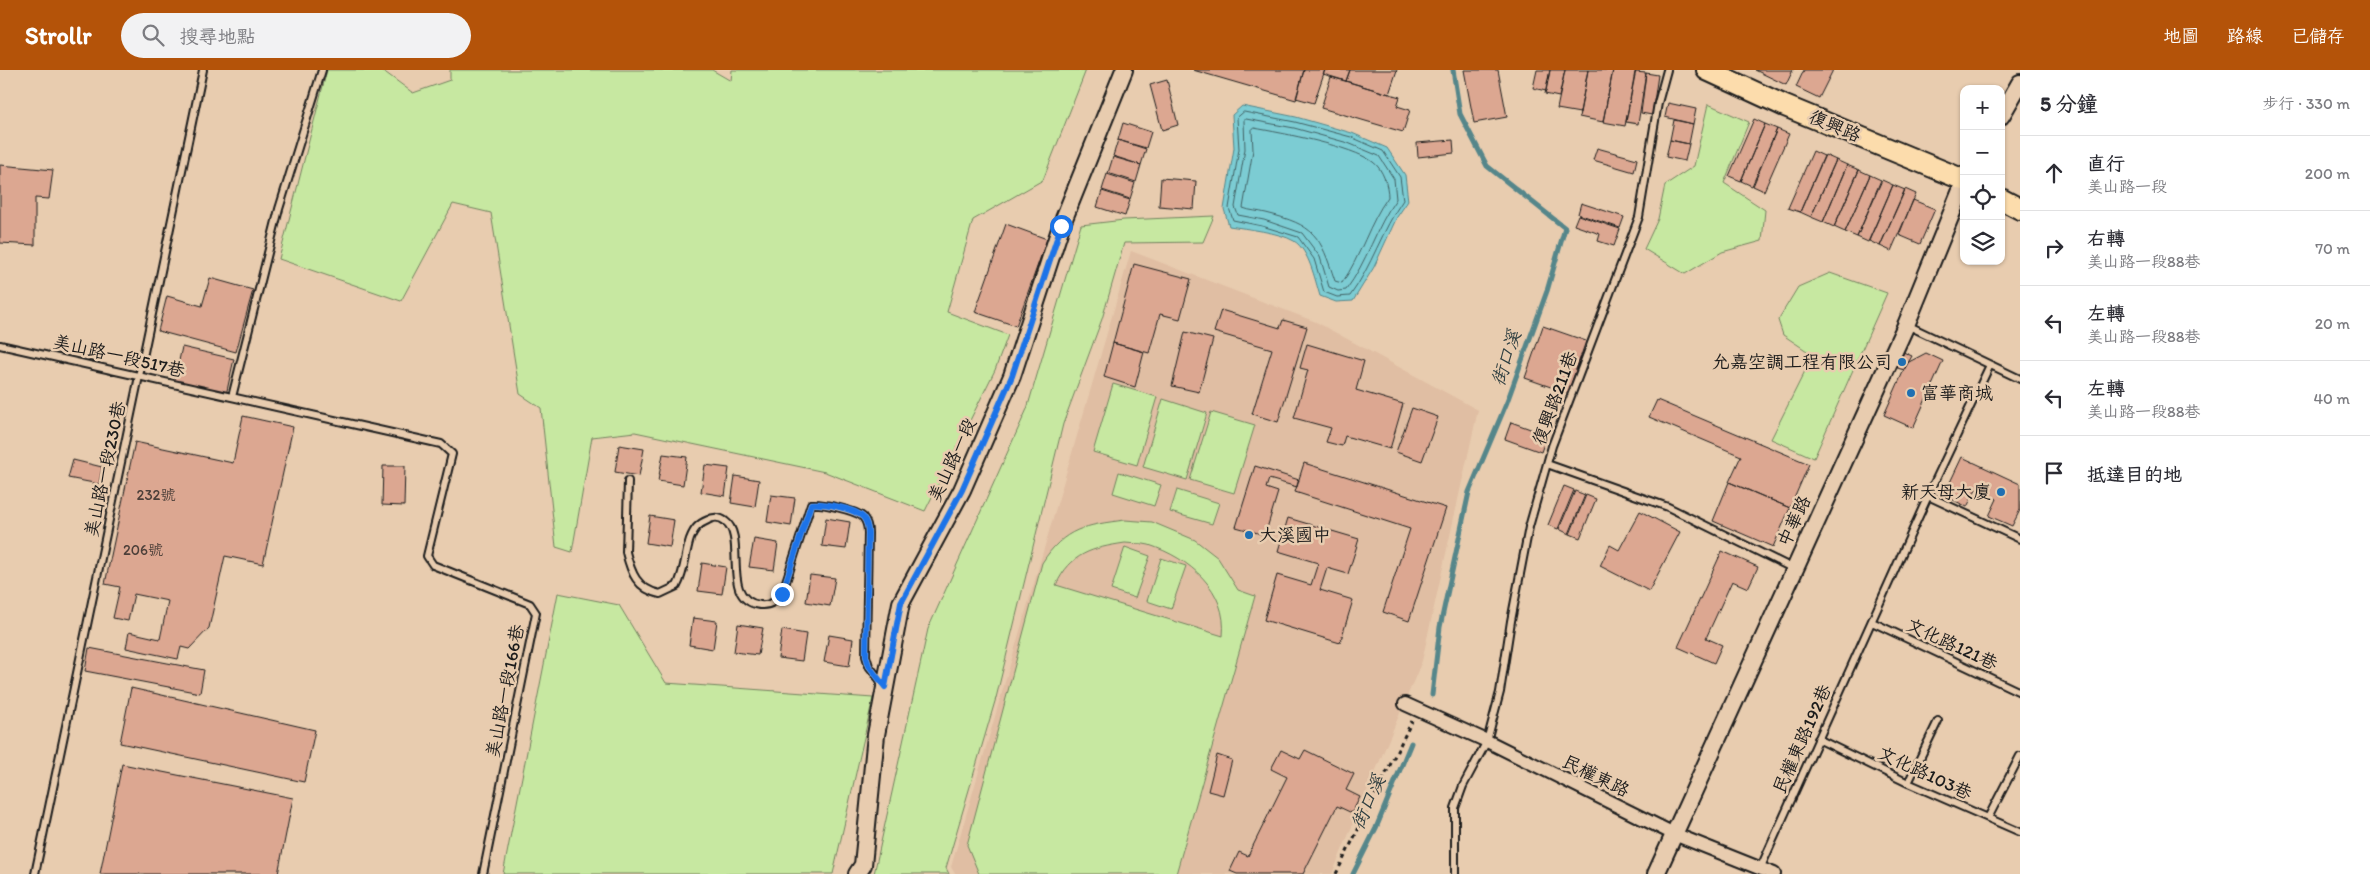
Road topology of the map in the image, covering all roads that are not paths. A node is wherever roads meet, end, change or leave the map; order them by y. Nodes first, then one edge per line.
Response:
1 (203, 70) edge
2 (322, 70) edge
3 (1124, 70) edge
4 (1666, 70) edge
5 (1707, 70) edge
6 (2020, 83) edge
7 (2005, 109) edge
8 (1960, 179) edge
9 (1960, 191) edge
10 (2005, 201) edge
11 (2020, 209) edge
12 (1906, 325) junction
13 (0, 345) edge
14 (1990, 365) junction
15 (141, 375) junction
16 (2020, 379) edge
17 (232, 397) junction
18 (1547, 464) junction
19 (628, 481) dead end
20 (1928, 496) junction
21 (2020, 539) edge
22 (1794, 569) junction
23 (1872, 622) junction
24 (885, 687) junction
25 (2020, 692) edge
26 (1404, 704) dead end
27 (1938, 721) dead end
28 (1818, 739) junction
29 (1487, 741) junction
30 (2020, 756) edge
31 (1908, 783) junction
32 (1988, 818) junction
33 (2020, 832) edge
34 (1674, 834) junction
35 (1760, 871) edge
36 (35, 874) edge
37 (483, 874) edge
38 (858, 874) edge
39 (1456, 874) edge
40 (1656, 874) edge
41 (1774, 874) edge

1 - 15 lane, 美山路一段230巷
2 - 17 lane
3 - 24 street, 美山路一段
4 - 18 lane, 復興路211巷
5 - 8 main road, 復興路
6 - 7 street
9 - 12 street, 中華路
10 - 11 main road
12 - 14 lane
12 - 22 street, 中華路
13 - 15 lane, 美山路一段517巷
14 - 16 lane
14 - 20 lane, 民權東路192巷
15 - 17 lane, 美山路一段517巷
15 - 36 lane, 美山路一段230巷
17 - 37 lane, 美山路一段166巷
18 - 22 lane
18 - 29 lane, 復興路211巷
19 - 24 lane
20 - 21 lane
20 - 23 lane, 民權東路192巷
22 - 34 street, 中華路
23 - 25 lane, 文化路121巷
23 - 28 lane, 民權東路192巷
24 - 38 street, 美山路一段
26 - 29 street, 民權東路
27 - 31 lane
28 - 31 lane, 文化路103巷
28 - 35 lane, 民權東路192巷
29 - 34 street, 民權東路
29 - 39 lane, 復興路211巷
30 - 32 lane
31 - 32 lane, 文化路103巷
32 - 33 lane, 文化路103巷
34 - 35 street, 民權東路
34 - 40 street, 中華路
35 - 41 street, 民權東路

